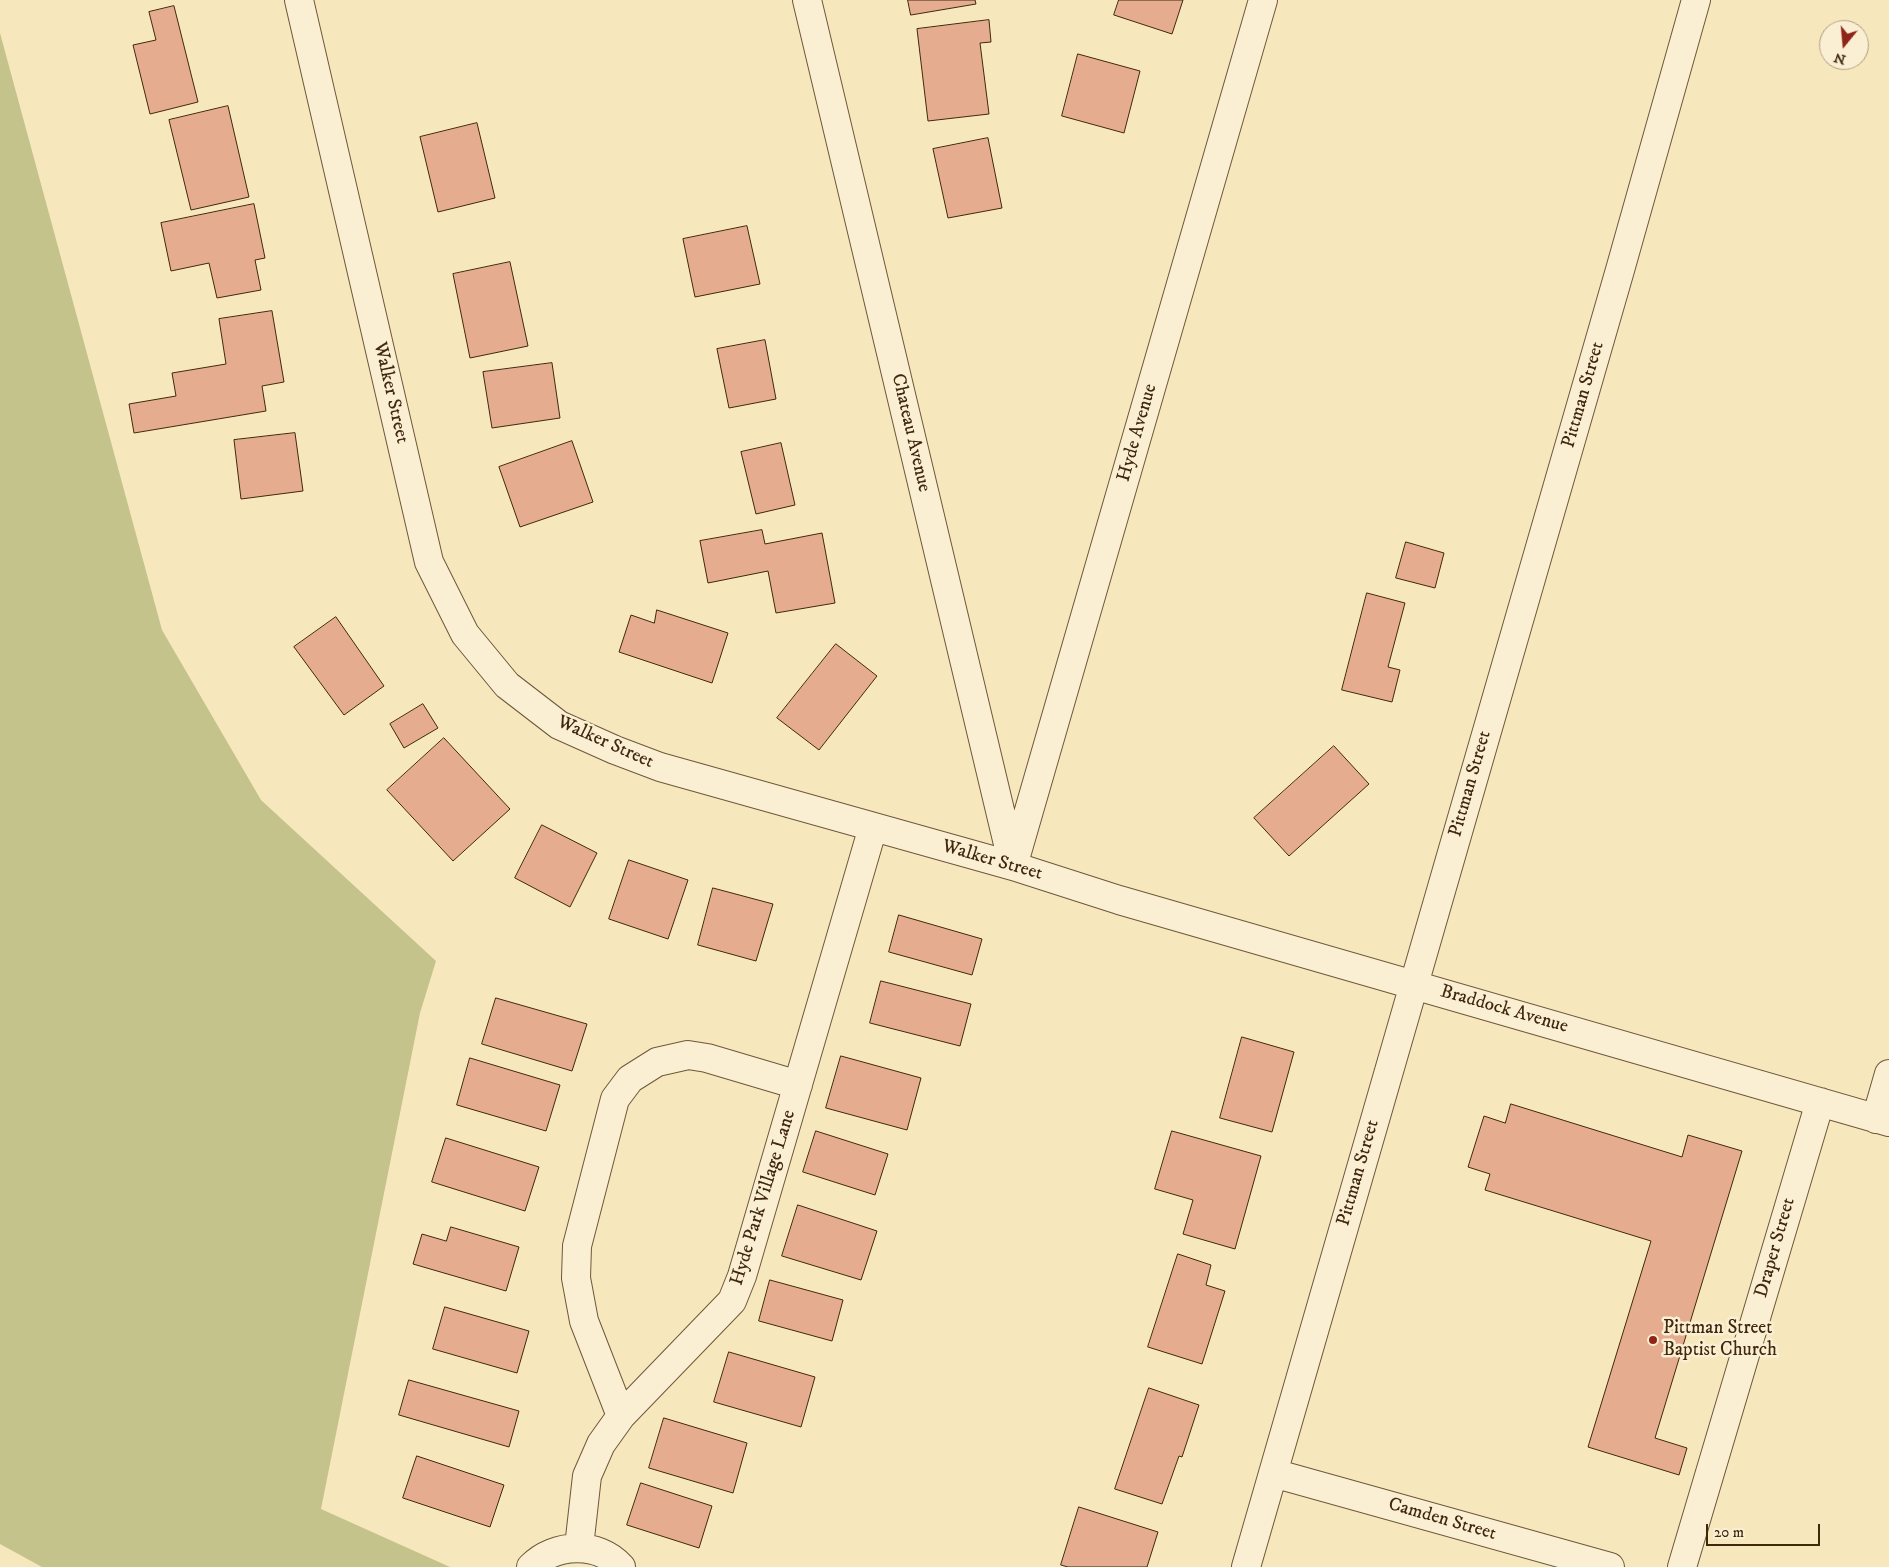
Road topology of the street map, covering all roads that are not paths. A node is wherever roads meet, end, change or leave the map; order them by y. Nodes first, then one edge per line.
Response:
1 (299, 0) edge
2 (806, 0) edge
3 (1263, 0) edge
4 (1696, 0) edge
5 (873, 827) junction
6 (1013, 866) junction
7 (1119, 900) joint
8 (1413, 984) junction
9 (1889, 1074) edge
10 (798, 1085) junction
11 (1820, 1102) junction
12 (1882, 1121) edge
13 (621, 1416) junction
14 (1273, 1473) junction
15 (579, 1547) junction
16 (531, 1567) edge
17 (622, 1567) edge
18 (1246, 1567) edge
19 (1610, 1567) edge
20 (1682, 1567) edge

1 - 5 street, Walker Street
2 - 6 street, Chateau Avenue
3 - 6 street, Hyde Avenue
4 - 8 street, Pittman Street
5 - 6 street, Walker Street
5 - 10 street, Hyde Park Village Lane
6 - 7 street, Walker Street
7 - 8 street, Braddock Avenue
8 - 11 street, Braddock Avenue
8 - 14 street, Pittman Street
9 - 12 street
10 - 13 street, Hyde Park Village Lane
10 - 13 street, Hyde Park Village Lane
11 - 12 street, Braddock Avenue
11 - 20 street, Draper Street
13 - 15 street, Hyde Park Village Lane
14 - 18 street, Pittman Street
14 - 19 street, Camden Street
15 - 16 street
15 - 17 street

